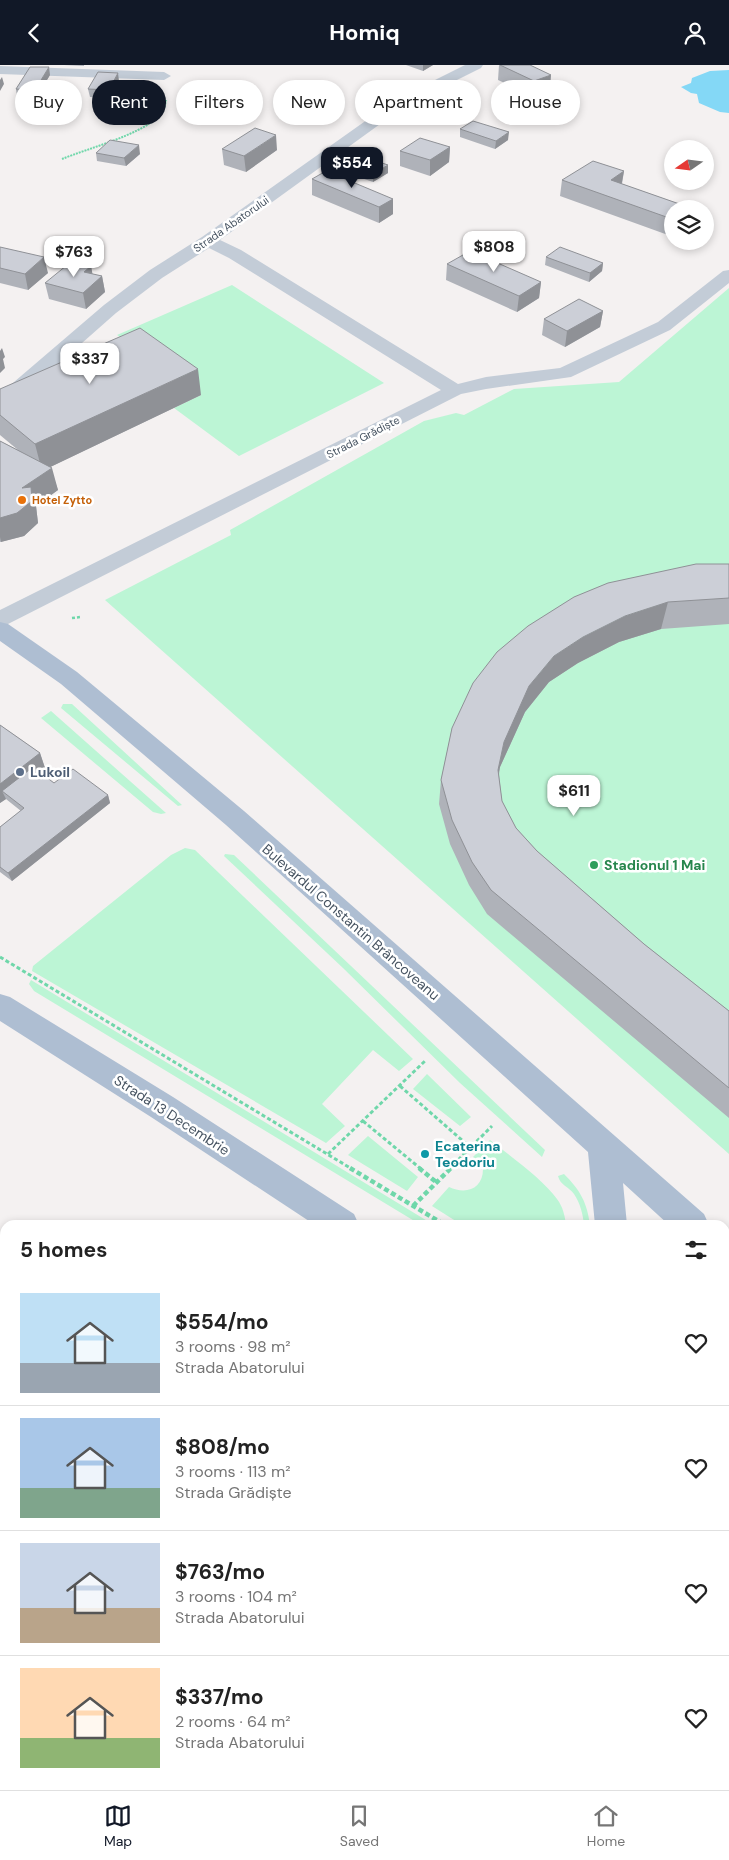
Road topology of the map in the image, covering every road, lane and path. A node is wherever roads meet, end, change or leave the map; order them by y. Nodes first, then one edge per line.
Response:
1 (476, 65) edge
2 (0, 70) edge
3 (164, 76) joint
4 (62, 159) dead end
5 (208, 241) junction
6 (729, 275) edge
7 (455, 390) junction
8 (0, 403) edge
9 (0, 619) edge
10 (0, 630) edge
11 (0, 957) edge
12 (0, 1006) edge
13 (425, 1061) dead end
14 (400, 1086) junction
15 (363, 1121) junction
16 (492, 1126) dead end
17 (603, 1144) junction
18 (471, 1148) junction
19 (328, 1154) junction
20 (436, 1182) junction
21 (413, 1206) junction
22 (335, 1220) edge
23 (437, 1220) edge
24 (611, 1220) edge
25 (687, 1220) edge

1 - 5 street, Strada Abatorului
2 - 3 street
3 - 4 path
5 - 7 street
5 - 8 street, Strada Abatorului
6 - 7 street, Strada Grădiște
7 - 9 street, Strada Grădiște
10 - 17 main road, Bulevardul Constantin Brâncoveanu
11 - 19 path
12 - 22 main road, Strada 13 Decembrie
13 - 14 path
14 - 15 path
14 - 18 path
15 - 19 path
15 - 20 path
16 - 18 path
17 - 24 main road
17 - 25 main road, Bulevardul Constantin Brâncoveanu
18 - 20 path
19 - 21 path
20 - 21 path
21 - 23 path

